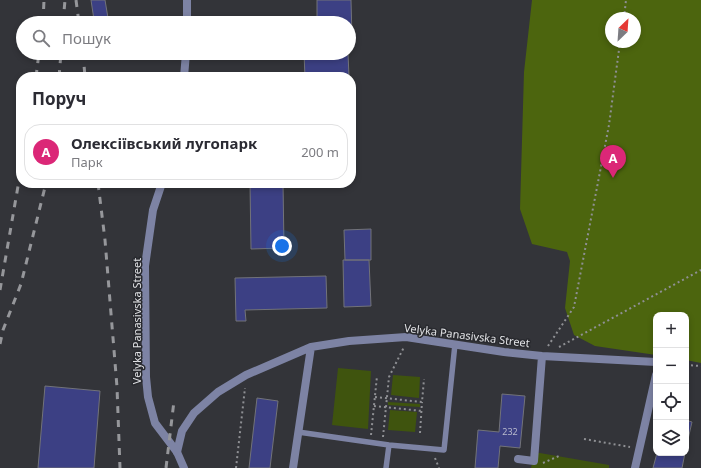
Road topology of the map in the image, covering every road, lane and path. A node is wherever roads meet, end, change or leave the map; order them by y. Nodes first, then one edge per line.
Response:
1 (187, 0) edge
2 (626, 0) edge
3 (625, 12) edge
4 (187, 16) edge
5 (619, 48) edge
6 (185, 60) edge
7 (184, 72) edge
8 (160, 188) edge
9 (701, 270) edge
10 (408, 337) junction
11 (455, 344) junction
12 (311, 347) junction
13 (542, 356) junction
14 (653, 362) edge
15 (689, 365) edge
16 (701, 366) edge
17 (246, 375) junction
18 (378, 376) dead end
19 (424, 379) dead end
20 (654, 384) edge
21 (375, 397) junction
22 (387, 398) junction
23 (422, 402) junction
24 (374, 406) junction
25 (386, 407) junction
26 (422, 411) junction
27 (298, 432) junction
28 (420, 433) dead end
29 (584, 439) dead end
30 (370, 442) junction
31 (382, 444) junction
32 (389, 445) junction
33 (639, 448) junction
34 (177, 452) junction
35 (559, 456) dead end
36 (518, 459) dead end
37 (540, 465) dead end
38 (184, 468) edge
39 (236, 468) edge
40 (293, 468) edge
41 (386, 468) edge
42 (635, 468) edge

1 - 4 street
2 - 3 path
5 - 13 path
6 - 7 street
8 - 34 street, Velyka Panasivska Street
9 - 13 path
10 - 11 street, Velyka Panasivska Street
10 - 12 street, Velyka Panasivska Street
10 - 22 path
11 - 13 street, Velyka Panasivska Street
11 - 32 lane
12 - 17 street, Velyka Panasivska Street
12 - 27 street
13 - 14 street, Velyka Panasivska Street
13 - 36 street
15 - 16 path
17 - 34 street, Velyka Panasivska Street
17 - 39 path
18 - 21 path
19 - 23 path
20 - 33 street
21 - 22 path
21 - 24 path
22 - 23 path
22 - 25 path
23 - 26 path
24 - 25 path
24 - 30 path
25 - 26 path
25 - 31 path
26 - 28 path
27 - 30 lane
27 - 40 street
29 - 33 path
30 - 31 lane
31 - 32 lane
32 - 41 lane
33 - 42 street
34 - 38 street, Velyka Panasivska Street
35 - 37 path

